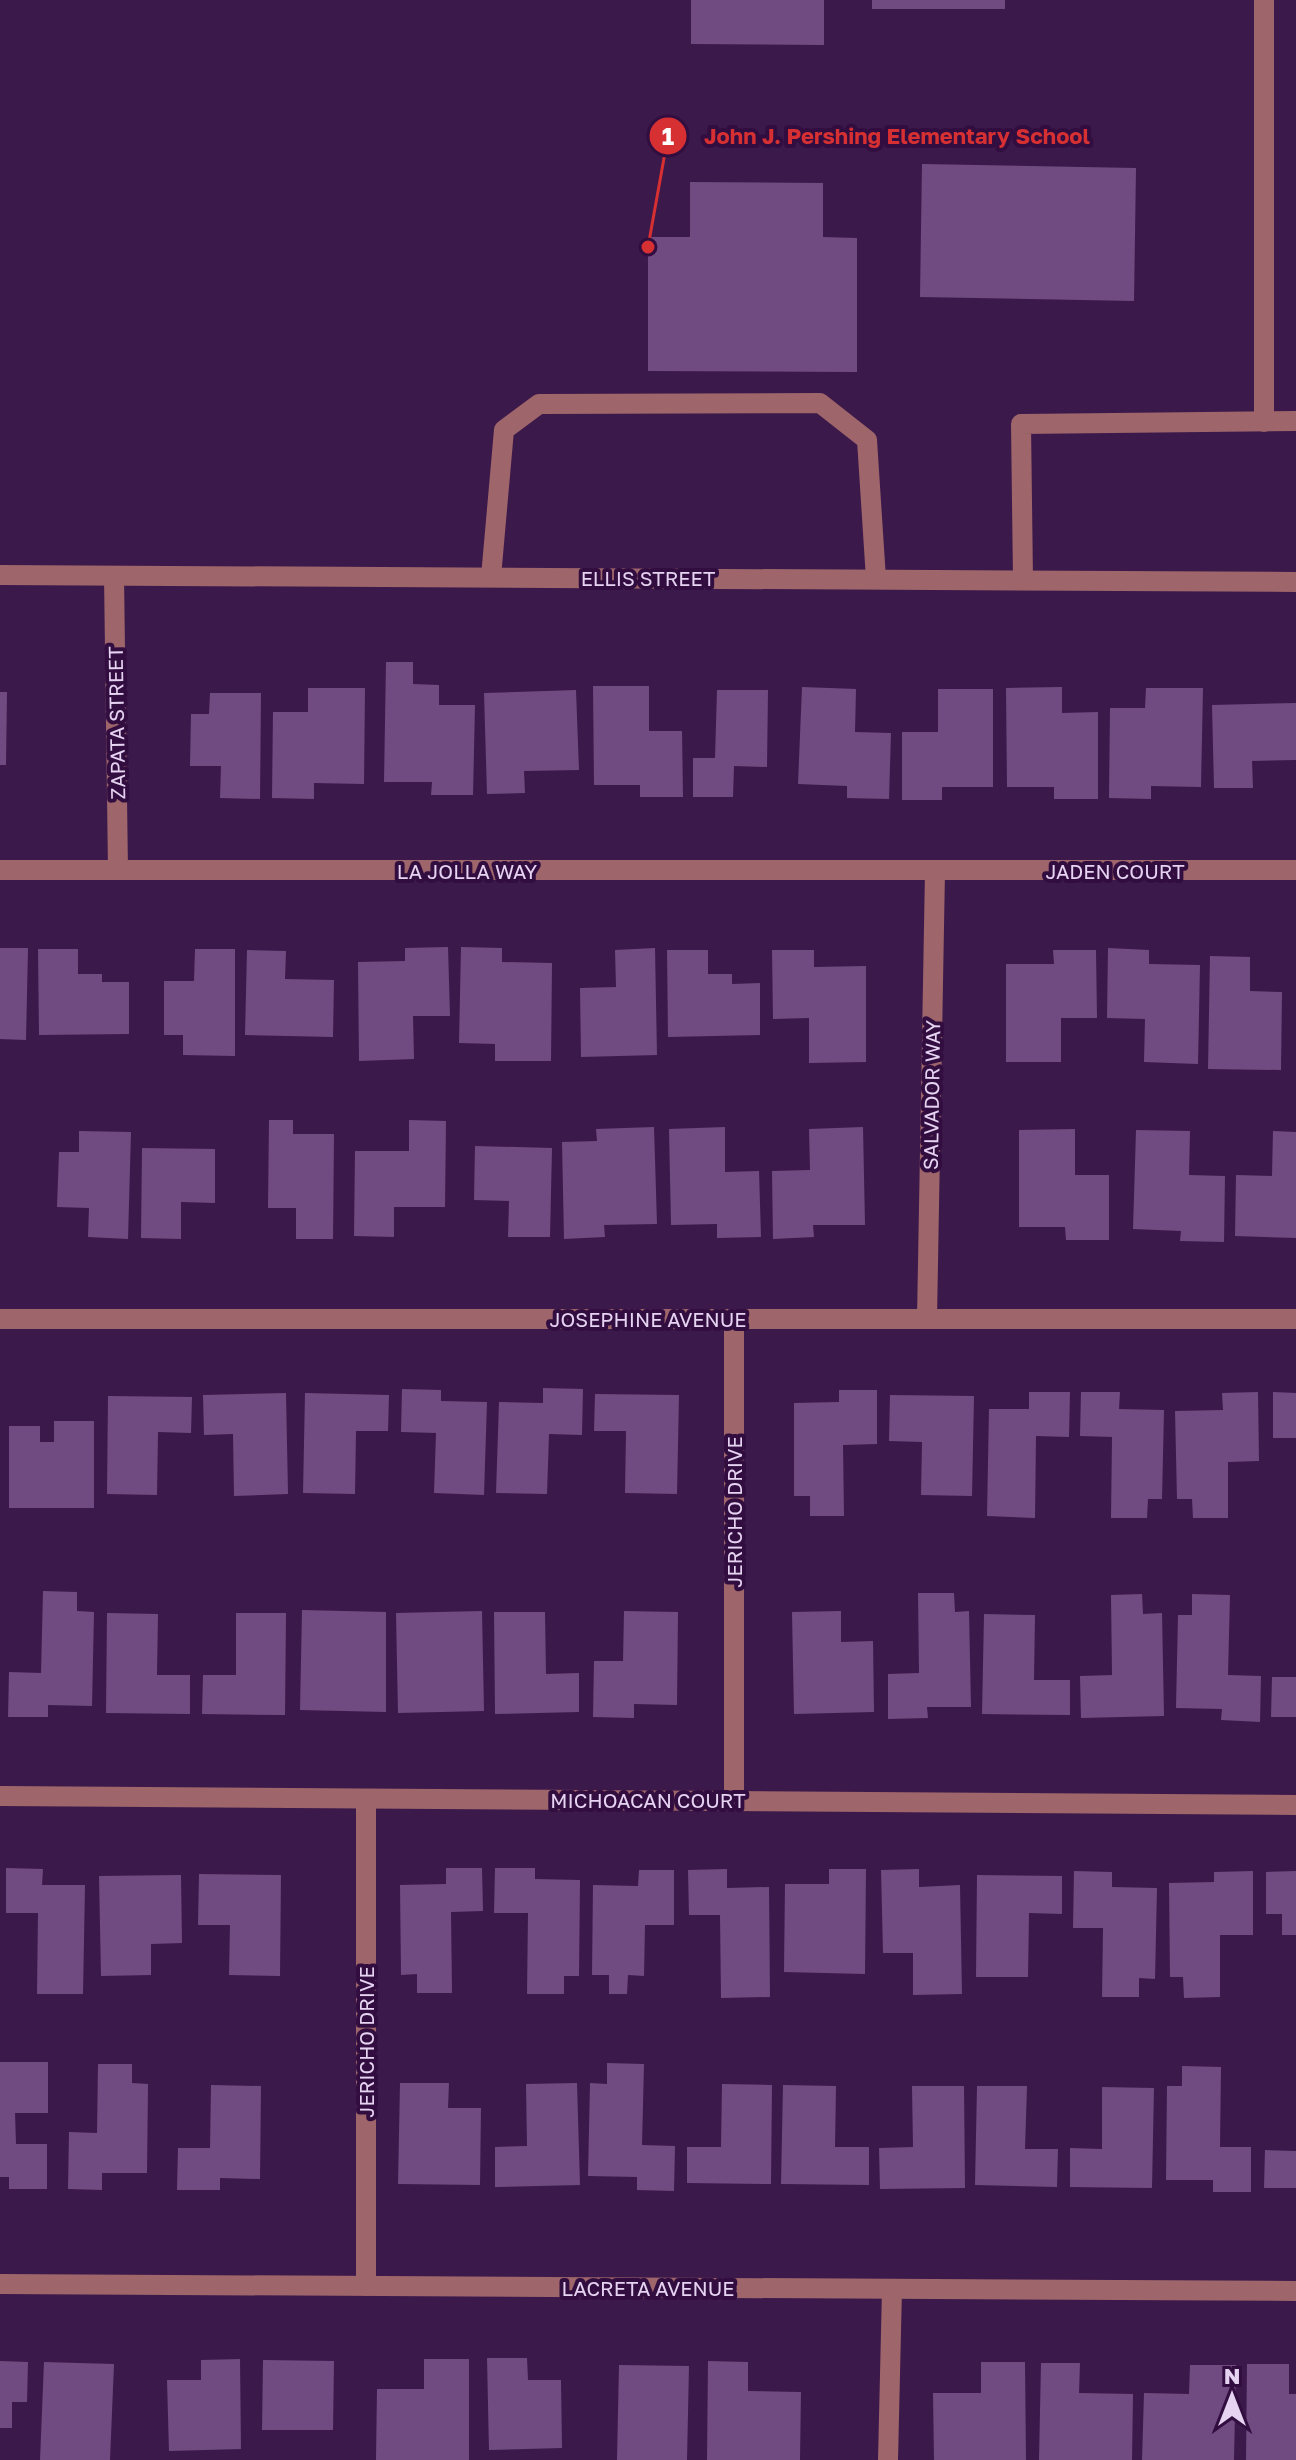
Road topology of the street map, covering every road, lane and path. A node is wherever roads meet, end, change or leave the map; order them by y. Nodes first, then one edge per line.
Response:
1 (1264, 0) edge
2 (1296, 421) edge
3 (1264, 422) junction
4 (0, 575) edge
5 (114, 576) junction
6 (491, 577) junction
7 (876, 579) junction
8 (1023, 580) junction
9 (1296, 582) edge
10 (0, 870) edge
11 (118, 870) junction
12 (1296, 870) edge
13 (935, 871) junction
14 (0, 1319) edge
15 (734, 1319) junction
16 (927, 1319) junction
17 (1296, 1319) edge
18 (0, 1796) edge
19 (366, 1799) junction
20 (734, 1801) junction
21 (1296, 1805) edge
22 (0, 2284) edge
23 (366, 2286) junction
24 (892, 2289) junction
25 (1296, 2291) edge
26 (888, 2460) edge

1 - 3 street
2 - 3 street
3 - 8 street
4 - 5 street, ELLIS STREET
5 - 6 street, ELLIS STREET
5 - 11 street, ZAPATA STREET
6 - 7 street, ELLIS STREET
6 - 7 street
7 - 8 street, ELLIS STREET
8 - 9 street, ELLIS STREET
10 - 11 street, LA JOLLA WAY
11 - 13 street, LA JOLLA WAY
12 - 13 street, JADEN COURT
13 - 16 street, SALVADOR WAY
14 - 15 street, JOSEPHINE AVENUE
15 - 16 street, JOSEPHINE AVENUE
15 - 20 street, JERICHO DRIVE
16 - 17 street, JOSEPHINE AVENUE
18 - 19 street, MICHOACAN COURT
19 - 20 street, MICHOACAN COURT
19 - 23 street, JERICHO DRIVE
20 - 21 street, MICHOACAN COURT
22 - 23 street, LACRETA AVENUE
23 - 24 street, LACRETA AVENUE
24 - 25 street, LACRETA AVENUE
24 - 26 street

